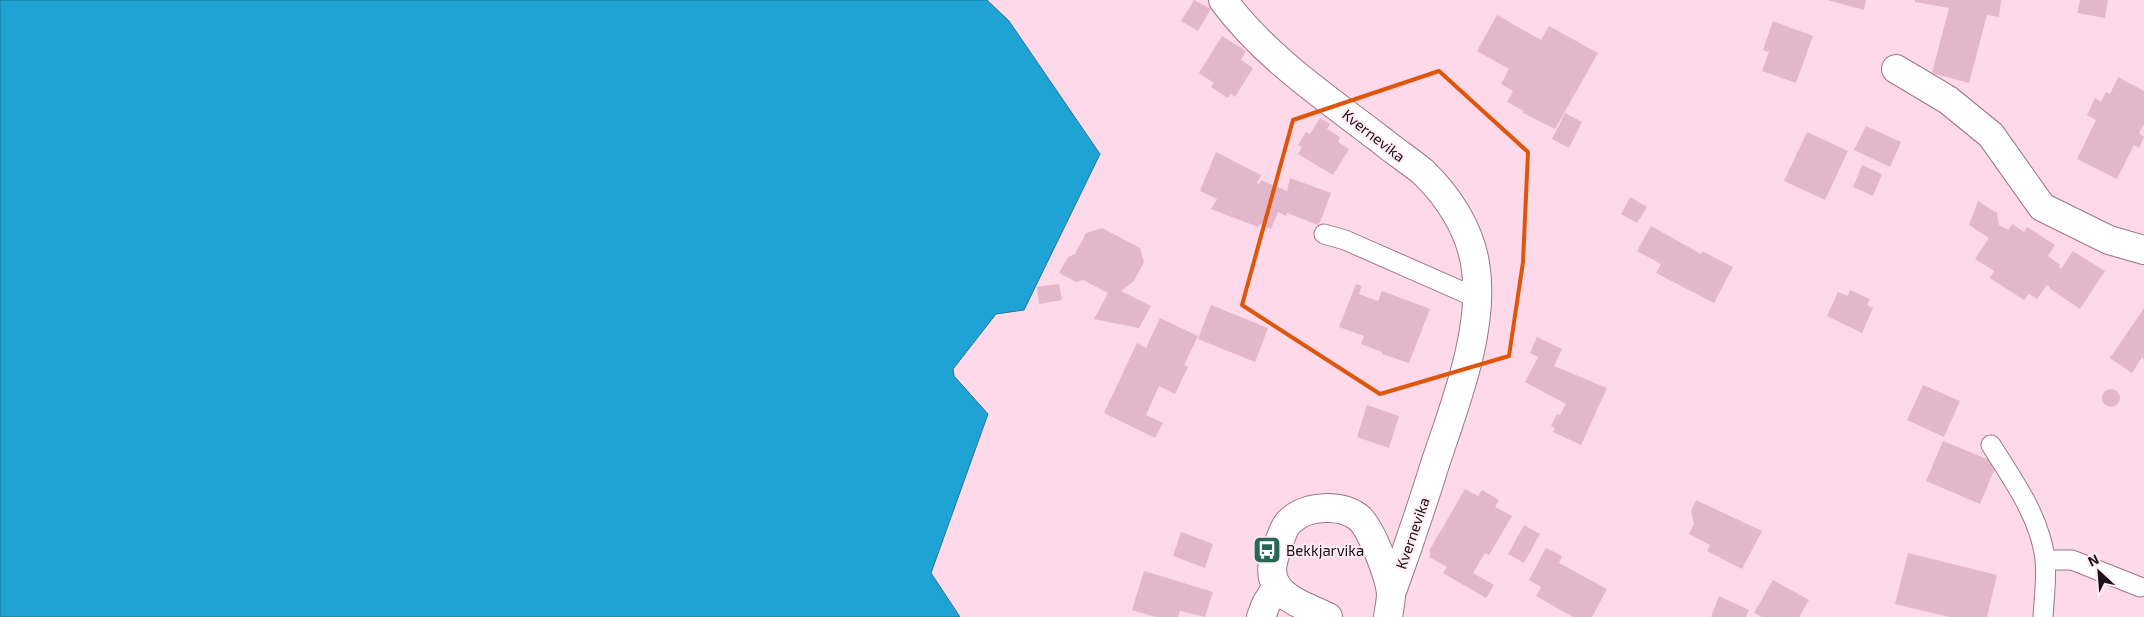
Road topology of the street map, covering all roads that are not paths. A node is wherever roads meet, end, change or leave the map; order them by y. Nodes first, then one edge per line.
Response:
1 (1223, 0) edge
2 (1896, 69) dead end
3 (1324, 234) dead end
4 (2144, 250) edge
5 (1477, 298) junction
6 (1991, 445) dead end
7 (2045, 560) junction
8 (1277, 586) junction
9 (2140, 587) dead end
10 (1389, 605) edge
11 (1261, 617) edge
12 (1328, 617) edge
13 (2043, 617) edge

1 - 5 street, Kvernevika
2 - 4 street
3 - 5 lane
5 - 10 street, Kvernevika
6 - 7 lane
7 - 9 lane
7 - 13 lane
8 - 10 street
8 - 11 street
8 - 12 street

